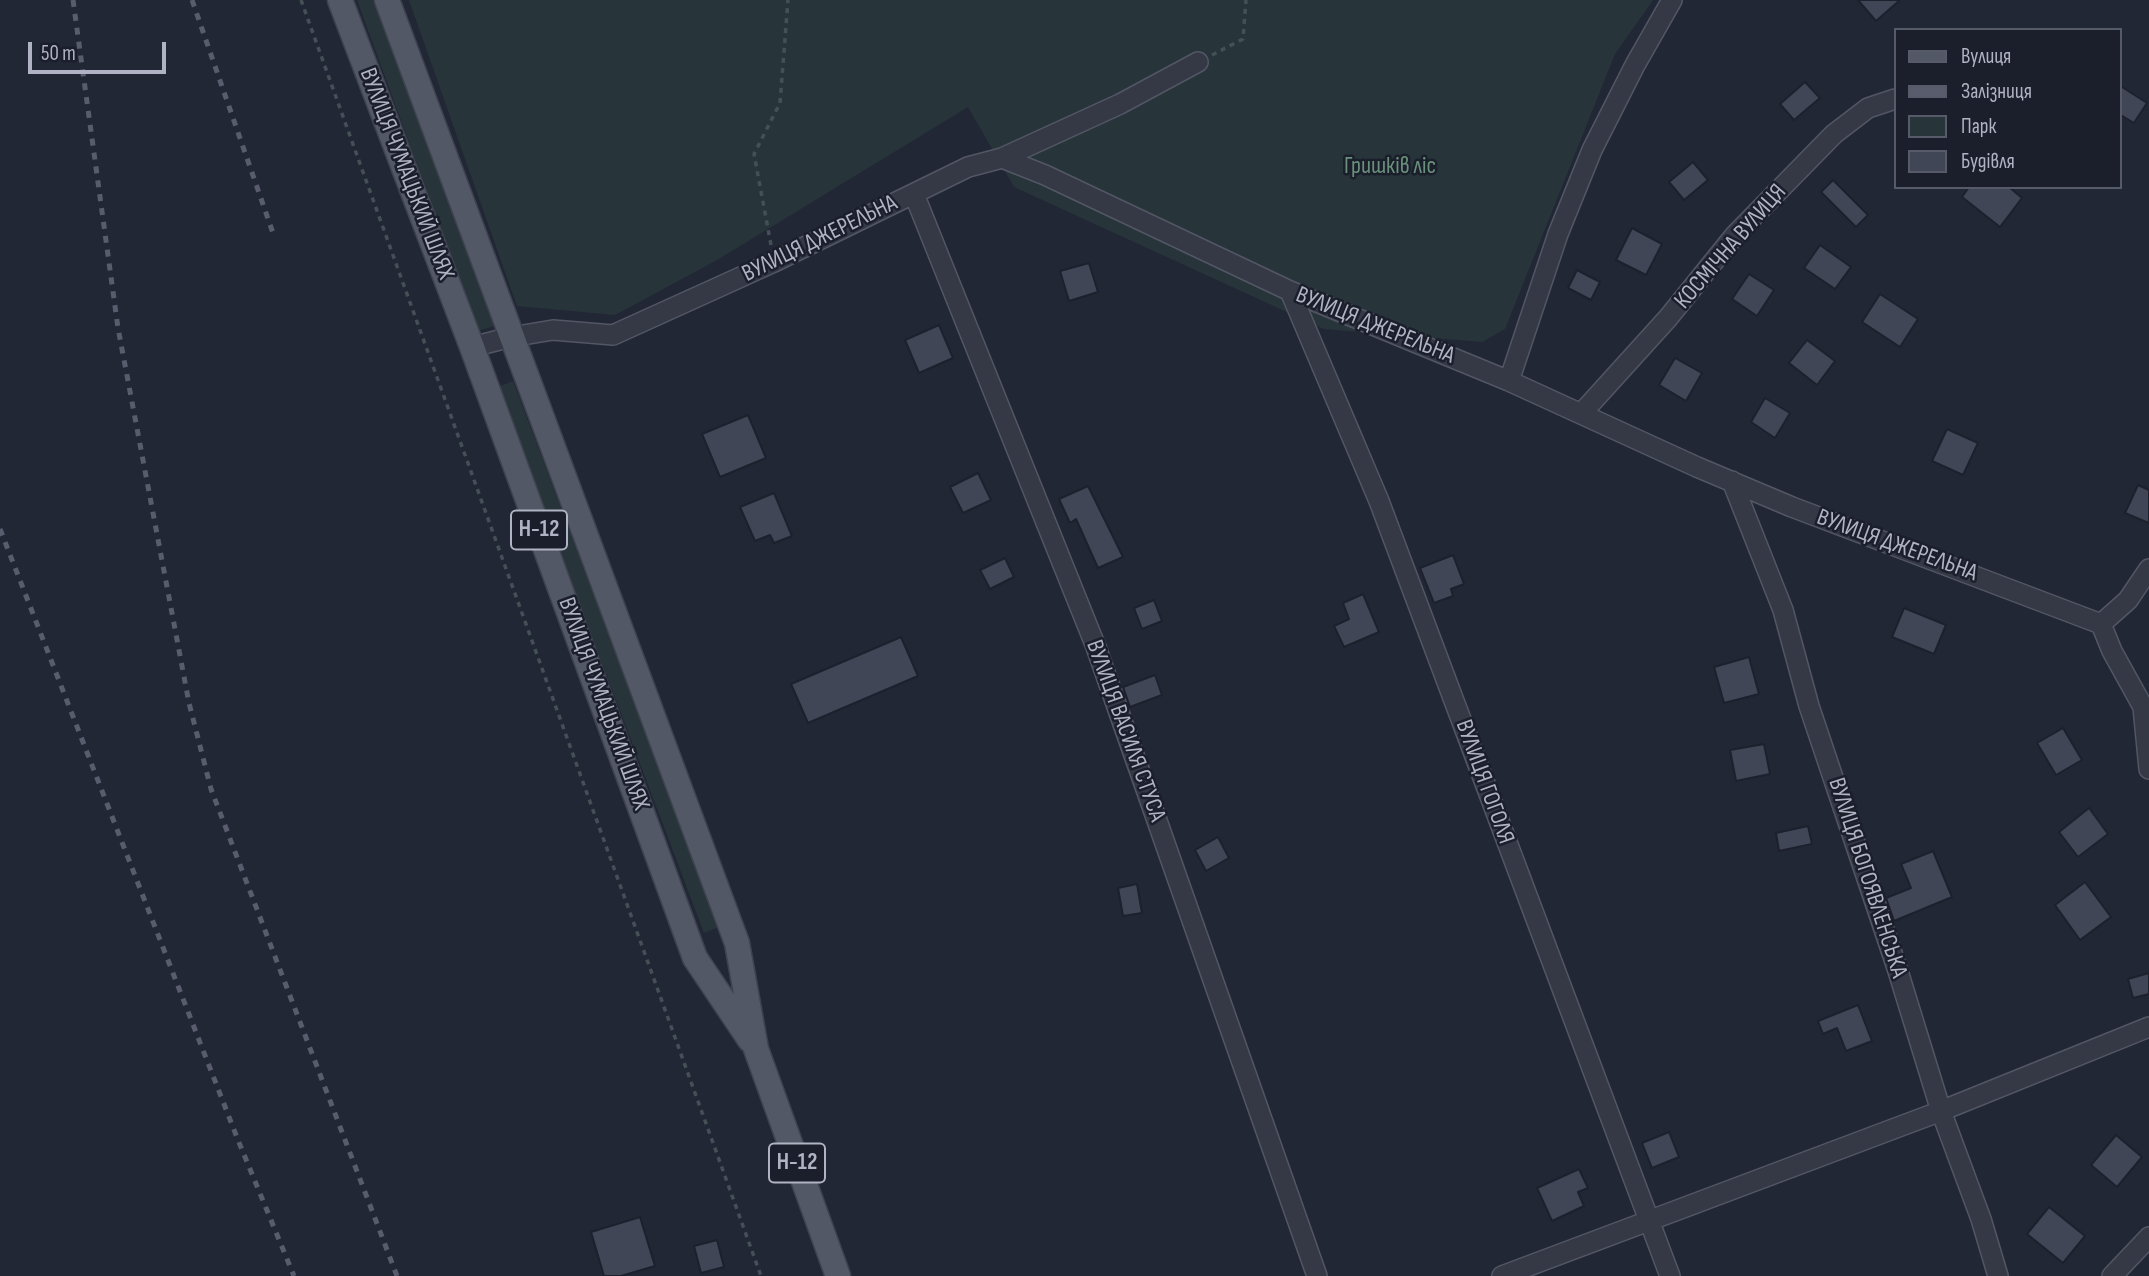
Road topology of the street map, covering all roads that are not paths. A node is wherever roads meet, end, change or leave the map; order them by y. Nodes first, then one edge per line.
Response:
1 (340, 0) edge
2 (387, 0) edge
3 (1672, 0) edge
4 (1198, 62) road end
5 (1894, 99) edge
6 (1002, 158) junction
7 (914, 194) junction
8 (1290, 291) junction
9 (512, 337) junction
10 (472, 347) junction
11 (1509, 381) junction
12 (1581, 414) junction
13 (1732, 481) junction
14 (2149, 569) edge
15 (2101, 624) junction
16 (2149, 769) edge
17 (2149, 1027) edge
18 (756, 1049) junction
19 (1941, 1111) junction
20 (1649, 1220) junction
21 (2149, 1237) edge
22 (838, 1276) edge
23 (1317, 1276) edge
24 (1502, 1276) edge
25 (1670, 1276) edge
26 (1998, 1276) edge
27 (2112, 1276) edge

1 - 10 main road, ВУЛИЦЯ ЧУМАЦЬКИЙ ШЛЯХ / Н-12
2 - 9 main road, ВУЛИЦЯ ЧУМАЦЬКИЙ ШЛЯХ / Н-12
3 - 11 street
4 - 6 street
5 - 12 street, КОСМІЧНА ВУЛИЦЯ
6 - 7 street, ВУЛИЦЯ ДЖЕРЕЛЬНА
6 - 8 street, ВУЛИЦЯ ДЖЕРЕЛЬНА
7 - 9 street, ВУЛИЦЯ ДЖЕРЕЛЬНА
7 - 23 street, ВУЛИЦЯ ВАСИЛЯ СТУСА
8 - 11 street, ВУЛИЦЯ ДЖЕРЕЛЬНА
8 - 20 street, ВУЛИЦЯ ГОГОЛЯ
9 - 10 street
9 - 18 main road, ВУЛИЦЯ ЧУМАЦЬКИЙ ШЛЯХ / Н-12
10 - 18 main road, ВУЛИЦЯ ЧУМАЦЬКИЙ ШЛЯХ / Н-12
11 - 12 street, ВУЛИЦЯ ДЖЕРЕЛЬНА
12 - 13 street, ВУЛИЦЯ ДЖЕРЕЛЬНА
13 - 15 street, ВУЛИЦЯ ДЖЕРЕЛЬНА
13 - 19 street, ВУЛИЦЯ БОГОЯВЛЕНСЬКА
14 - 15 street
15 - 16 street
17 - 19 street
18 - 22 main road, ВУЛИЦЯ ЧУМАЦЬКИЙ ШЛЯХ / Н-12
19 - 20 street
19 - 26 street, ВУЛИЦЯ БОГОЯВЛЕНСЬКА
20 - 24 street
20 - 25 street, ВУЛИЦЯ ГОГОЛЯ
21 - 27 street

